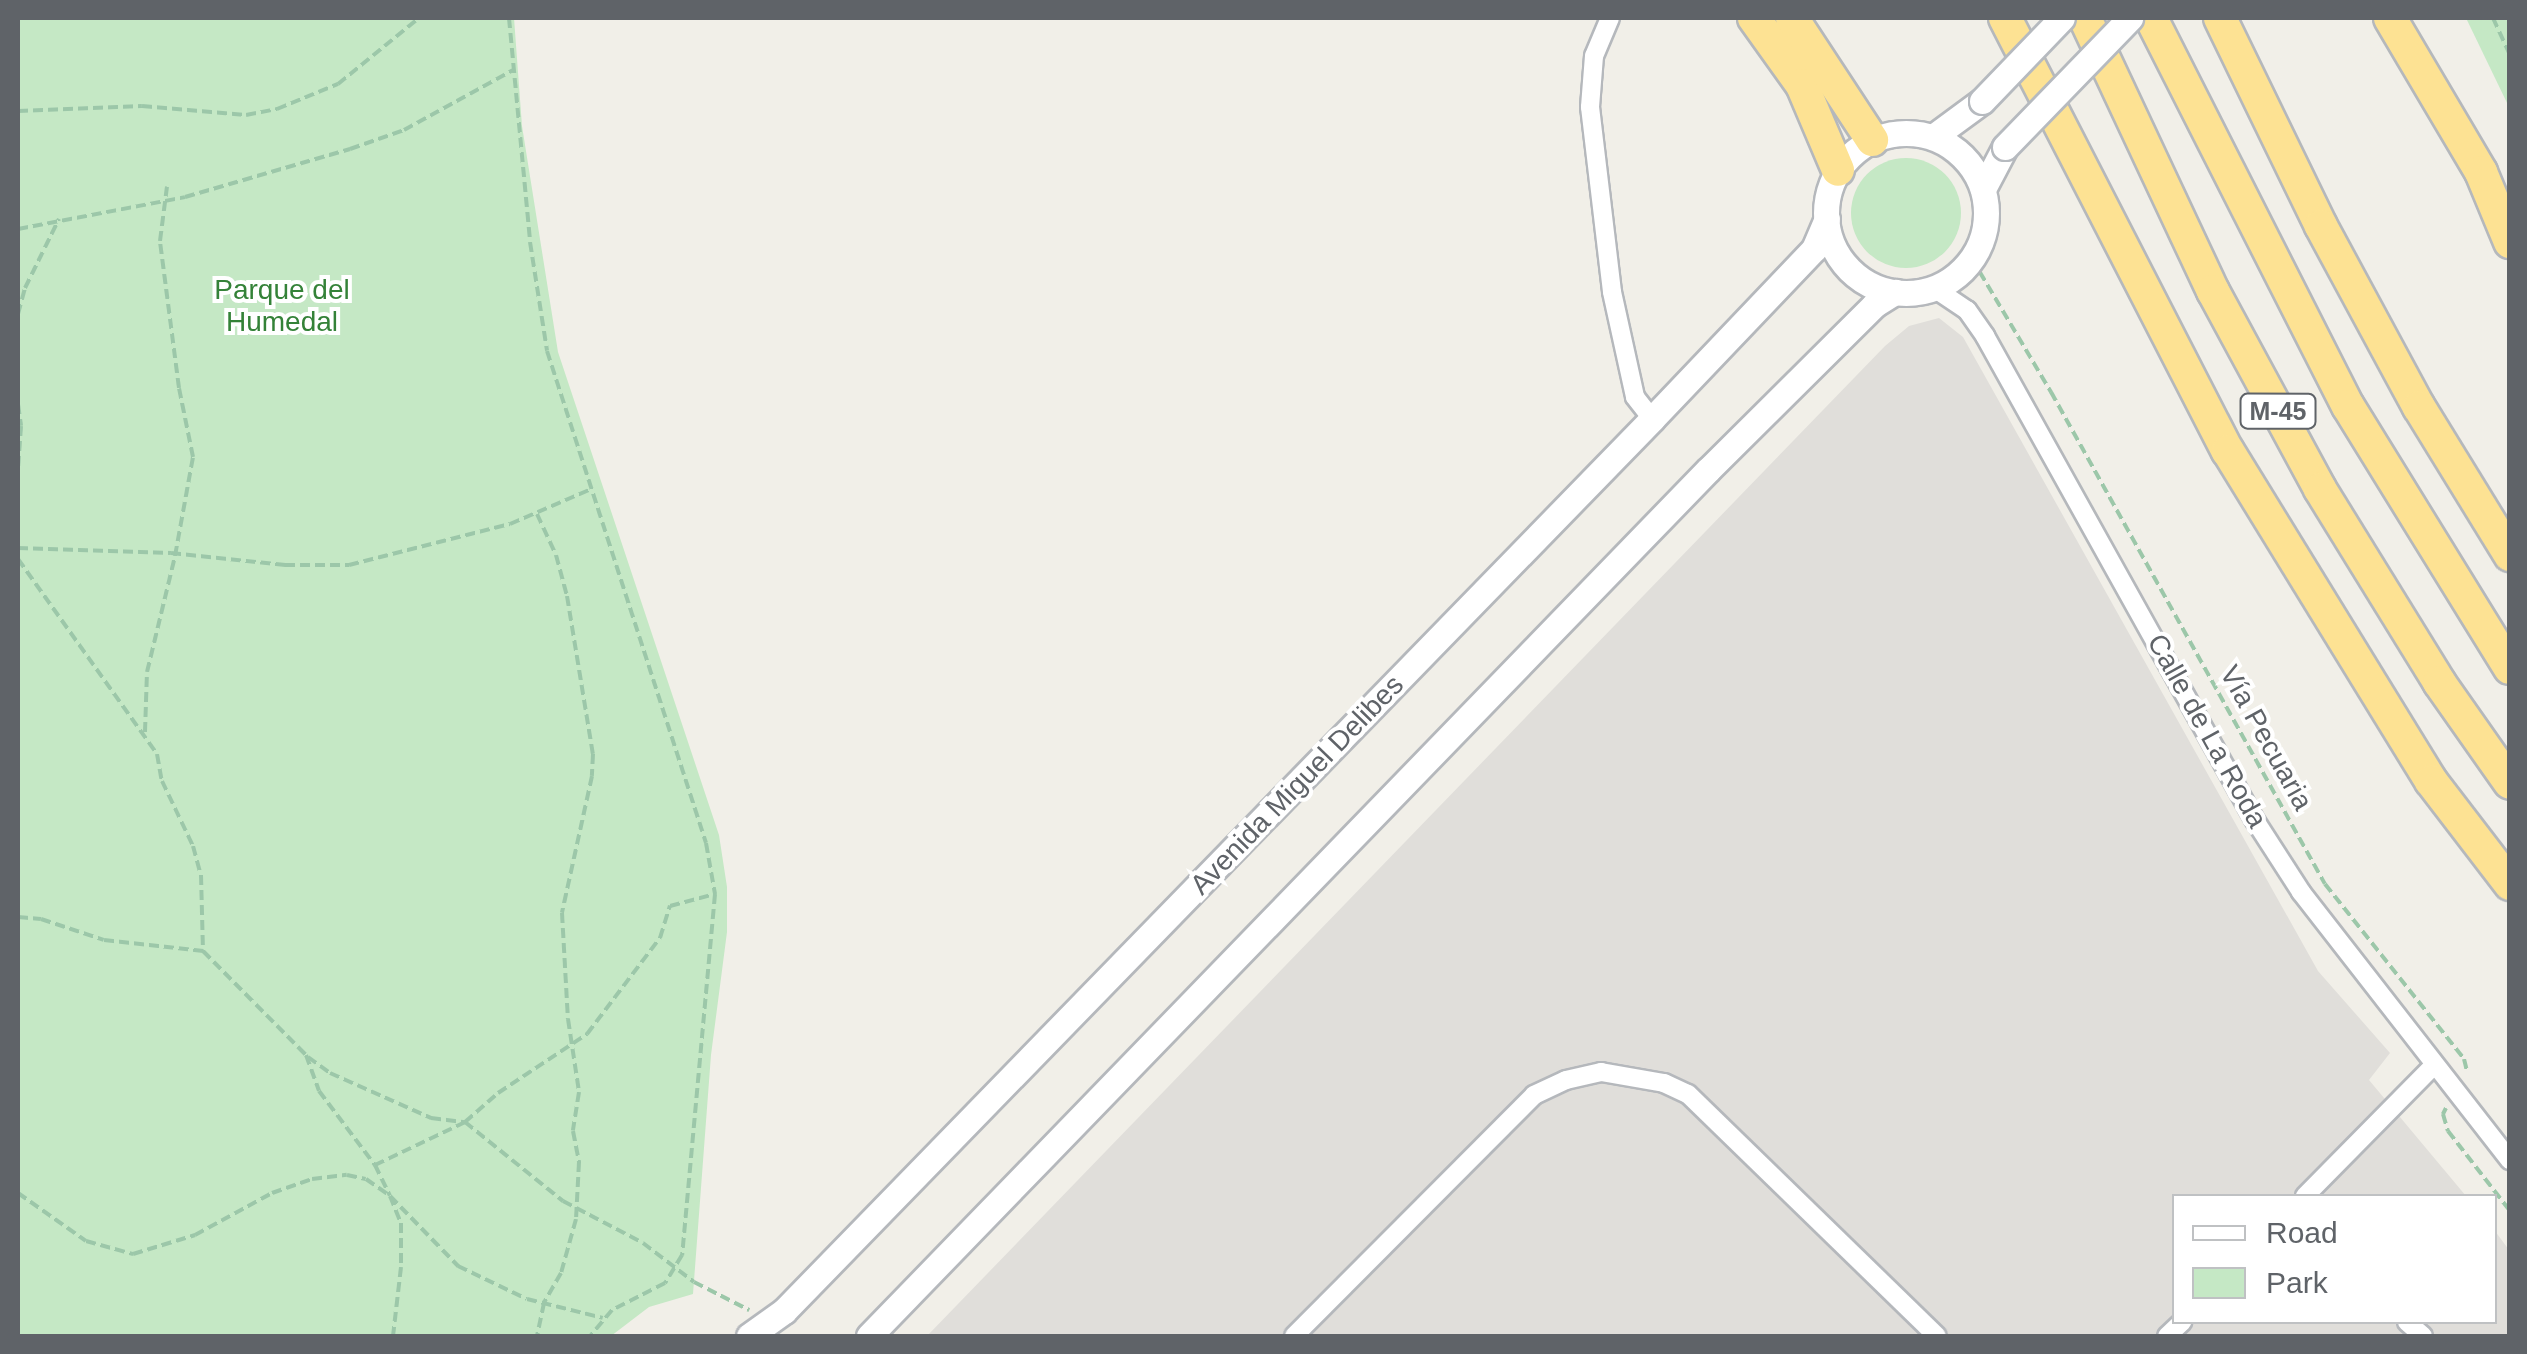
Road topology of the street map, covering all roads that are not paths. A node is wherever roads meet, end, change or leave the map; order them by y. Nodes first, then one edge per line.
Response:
1 (1610, 18) edge
2 (1754, 18) edge
3 (1792, 18) edge
4 (2005, 18) edge
5 (2023, 18) edge
6 (2062, 18) edge
7 (2085, 18) edge
8 (2130, 18) edge
9 (2150, 18) edge
10 (2220, 18) edge
11 (2390, 18) edge
12 (1933, 137) junction
13 (1872, 140) junction
14 (1838, 170) junction
15 (2085, 176) junction
16 (1983, 189) junction
17 (1826, 219) junction
18 (2510, 242) edge
19 (1934, 288) junction
20 (1895, 292) junction
21 (1652, 420) junction
22 (2510, 555) edge
23 (2510, 668) edge
24 (2431, 781) junction
25 (2510, 782) edge
26 (2510, 884) edge
27 (2510, 910) edge
28 (2434, 1065) junction
29 (2510, 1160) edge
30 (2307, 1194) edge
31 (750, 1336) edge
32 (869, 1336) edge
33 (1294, 1336) edge
34 (1937, 1336) edge

1 - 21 street
2 - 14 highway
3 - 13 highway
4 - 15 highway
5 - 15 highway
6 - 12 main road, bridge
7 - 25 highway, M-45
8 - 16 main road, bridge
9 - 23 highway, M-45
10 - 22 highway
11 - 18 highway
12 - 13 main road
12 - 16 main road
13 - 14 main road
14 - 17 main road
15 - 24 highway
16 - 19 main road
17 - 20 main road
17 - 21 main road, Avenida Miguel Delibes
19 - 20 main road
19 - 28 street, Calle de La Roda
20 - 32 main road
21 - 31 main road, Avenida Miguel Delibes
24 - 26 highway
24 - 27 highway
28 - 29 street, Calle de La Roda
28 - 30 street
33 - 34 street

